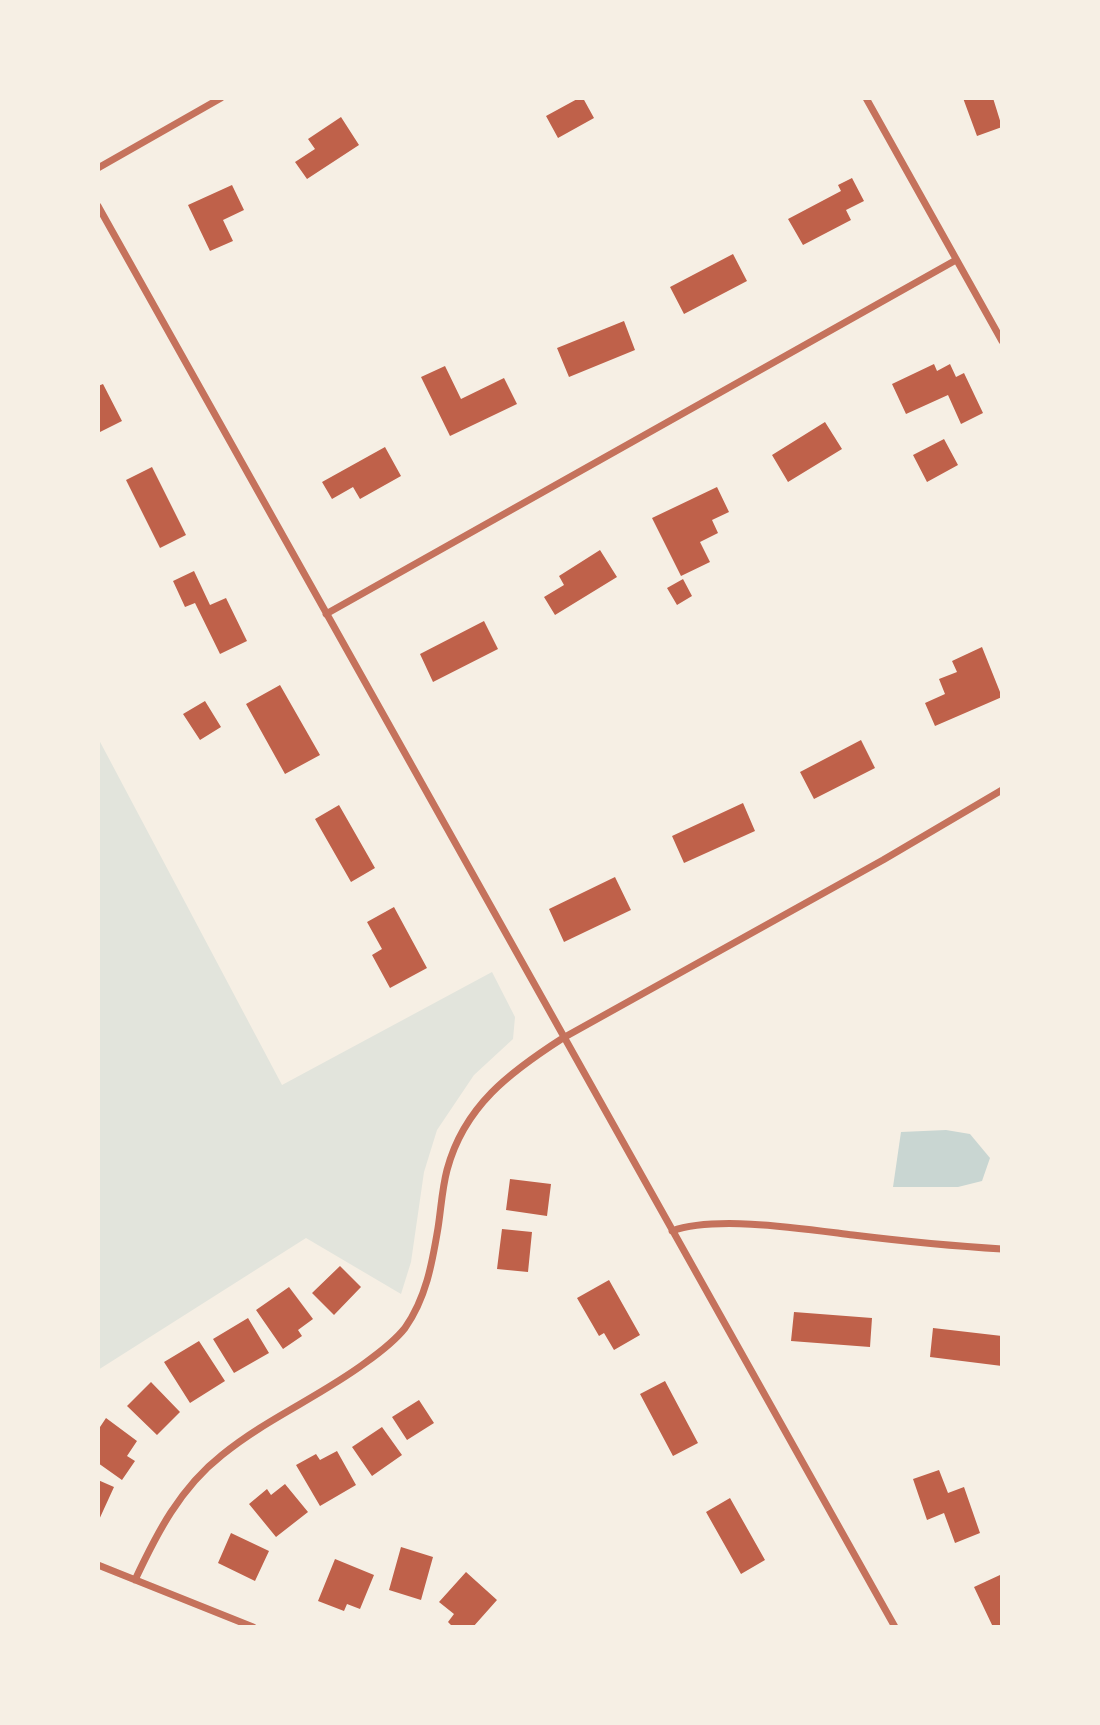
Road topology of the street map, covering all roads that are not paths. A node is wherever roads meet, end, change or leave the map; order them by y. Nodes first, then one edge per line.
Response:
1 (221, 98) edge
2 (866, 98) edge
3 (98, 168) edge
4 (98, 206) edge
5 (956, 260) junction
6 (1002, 341) edge
7 (326, 614) junction
8 (1002, 790) edge
9 (563, 1038) junction
10 (672, 1231) junction
11 (1002, 1249) edge
12 (98, 1565) edge
13 (135, 1580) junction
14 (253, 1627) edge
15 (895, 1627) edge

1 - 3 street
2 - 5 street
4 - 7 street
5 - 6 street
5 - 7 street
7 - 9 street
8 - 9 street
9 - 10 street
9 - 13 street
10 - 11 street
10 - 15 street
12 - 13 street
13 - 14 street

